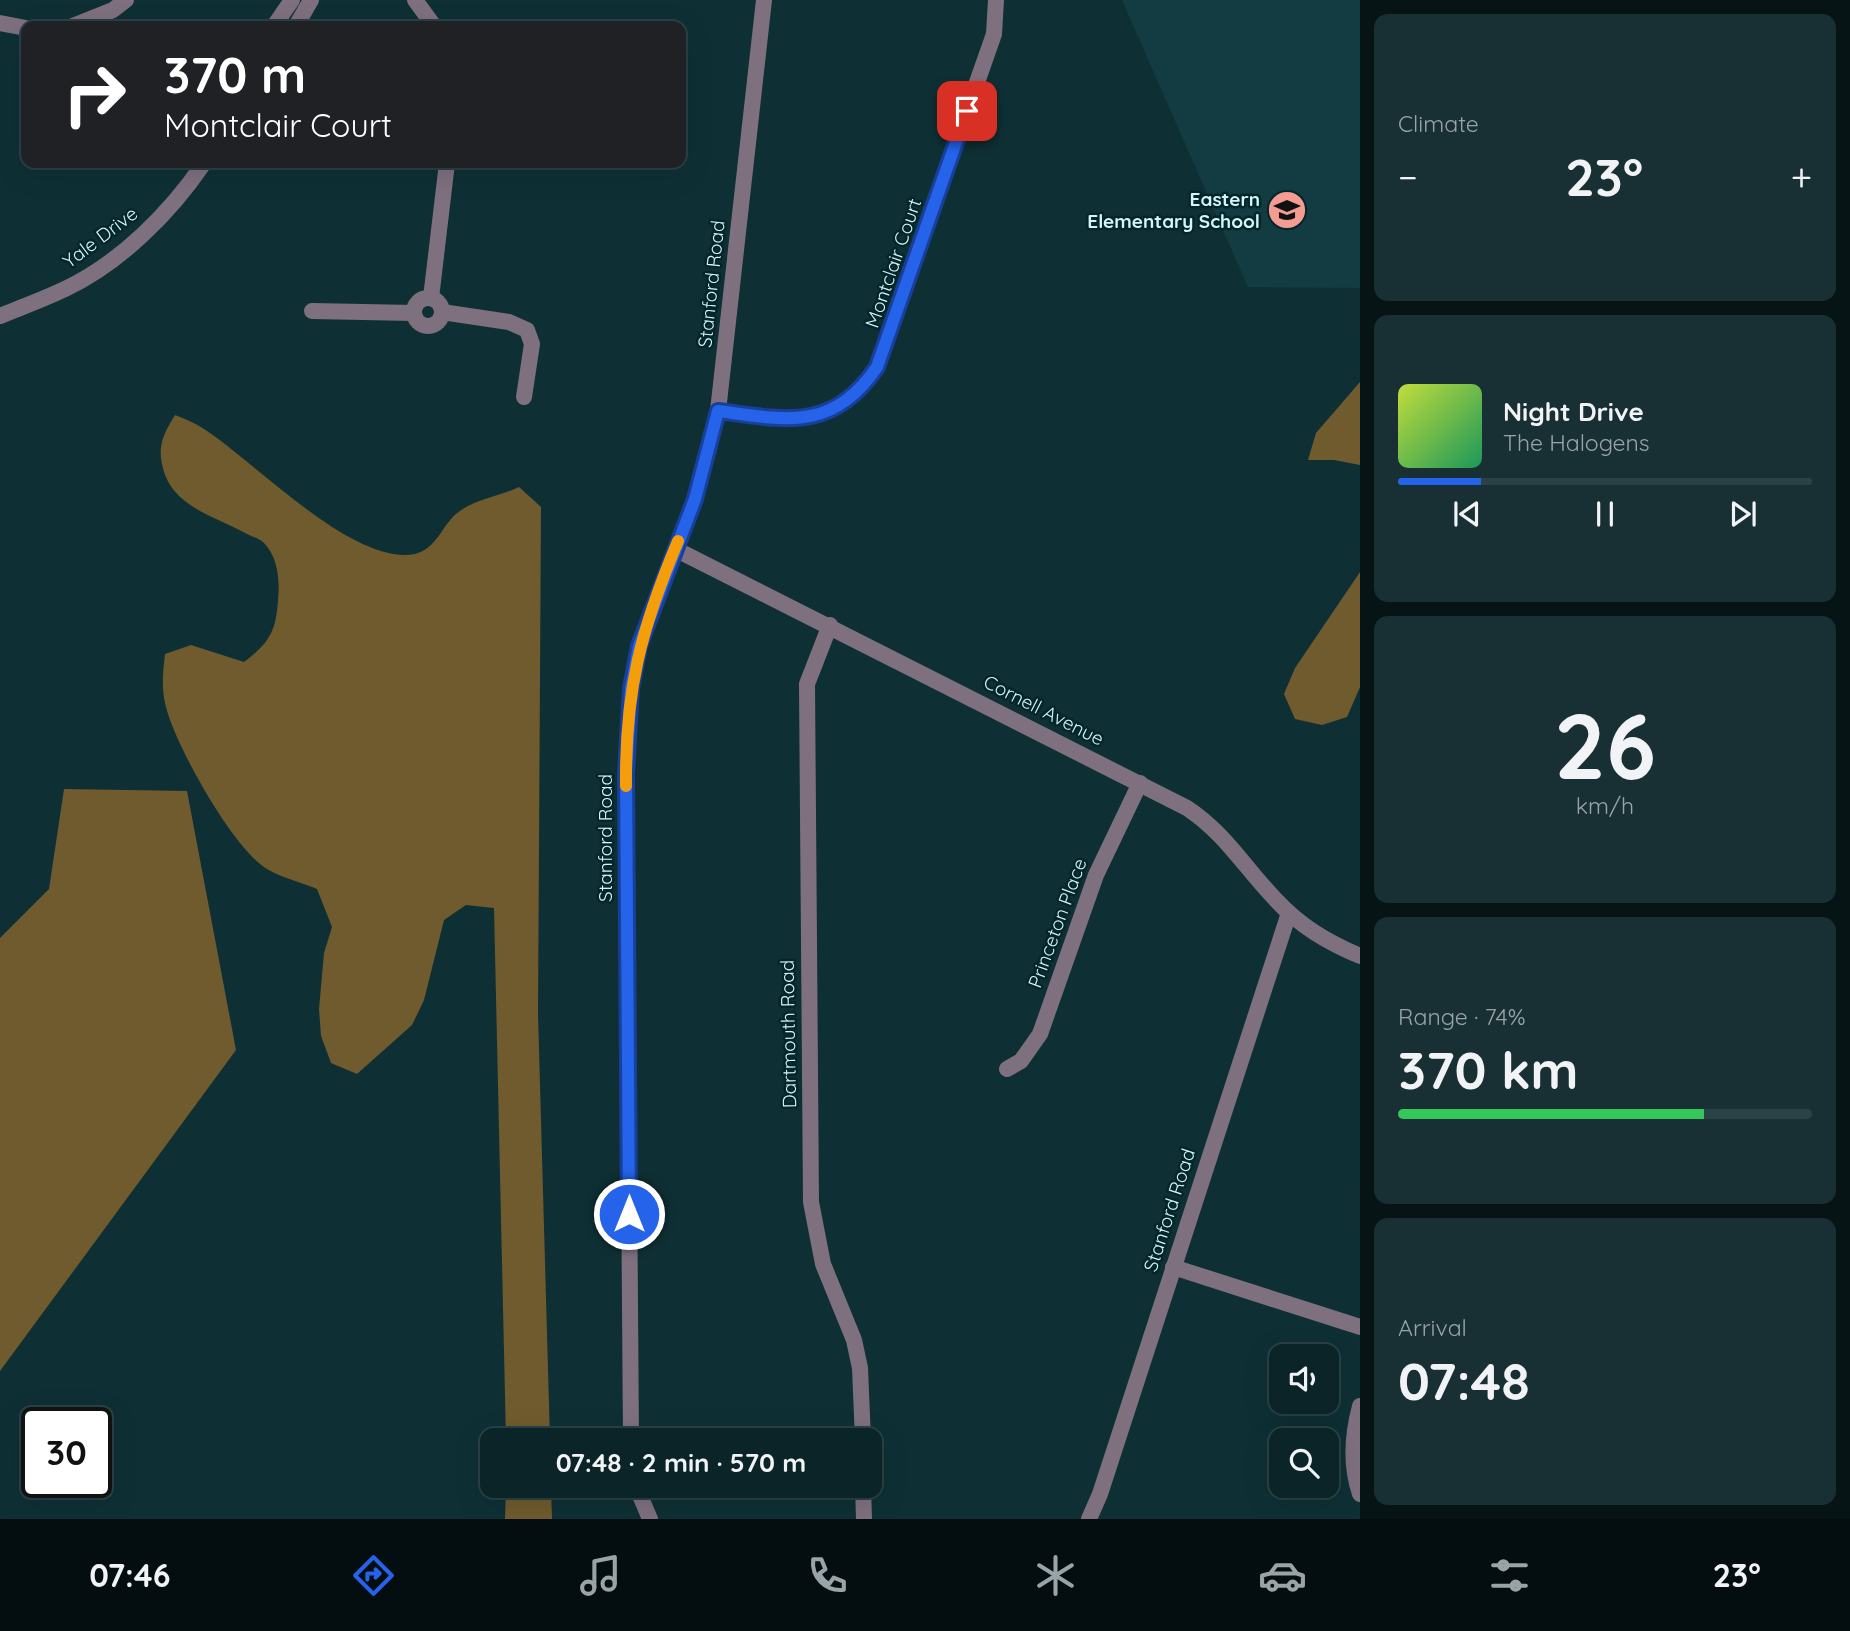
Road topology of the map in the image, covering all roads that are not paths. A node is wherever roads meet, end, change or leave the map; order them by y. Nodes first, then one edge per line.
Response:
1 (126, 0) edge
2 (292, 0) edge
3 (311, 0) edge
4 (415, 0) edge
5 (764, 0) edge
6 (996, 0) edge
7 (86, 21) edge
8 (277, 21) edge
9 (299, 21) edge
10 (430, 21) edge
11 (0, 23) edge
12 (21, 28) edge
13 (200, 168) edge
14 (446, 168) edge
15 (431, 299) junction
16 (312, 310) dead end
17 (442, 312) junction
18 (414, 313) junction
19 (0, 316) edge
20 (524, 397) dead end
21 (718, 411) junction
22 (674, 549) junction
23 (830, 625) junction
24 (1140, 783) junction
25 (1289, 913) junction
26 (1360, 956) edge
27 (1007, 1069) dead end
28 (1173, 1267) junction
29 (1360, 1327) edge
30 (1360, 1406) edge
31 (631, 1428) edge
32 (862, 1428) edge
33 (1360, 1494) edge
34 (641, 1498) edge
35 (863, 1498) edge
36 (650, 1519) edge
37 (863, 1519) edge
38 (1089, 1519) edge

1 - 7 street
2 - 8 street
3 - 9 street
4 - 10 street
5 - 21 street, Stanford Road
6 - 21 street, Montclair Court
11 - 12 street
13 - 19 street, Yale Drive
14 - 15 street
15 - 17 street
15 - 18 street
16 - 18 street
17 - 18 street
17 - 20 street
21 - 22 street, Stanford Road
22 - 23 street, Cornell Avenue
22 - 31 street, Stanford Road
23 - 24 street, Cornell Avenue
23 - 32 street, Dartmouth Road
24 - 25 street, Cornell Avenue
24 - 27 street, Princeton Place
25 - 26 street, Cornell Avenue
25 - 28 street, Stanford Road
28 - 29 street
28 - 38 street, Stanford Road
30 - 33 street
34 - 36 street
35 - 37 street

